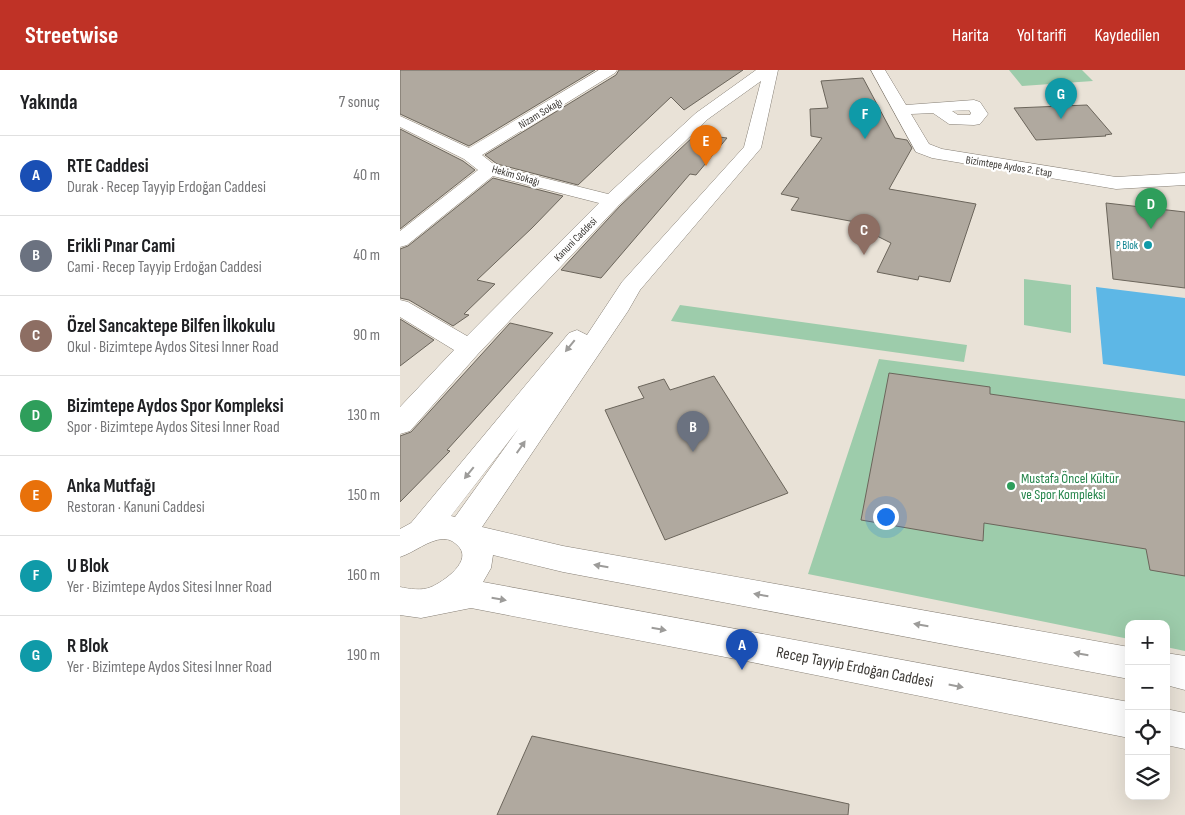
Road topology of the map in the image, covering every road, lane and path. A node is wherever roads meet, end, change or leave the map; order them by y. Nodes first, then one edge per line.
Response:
1 (610, 70) edge
2 (766, 70) edge
3 (771, 70) edge
4 (878, 70) edge
5 (901, 110) junction
6 (942, 112) dead end
7 (400, 121) edge
8 (417, 129) junction
9 (400, 138) edge
10 (470, 155) junction
11 (490, 170) junction
12 (1185, 179) edge
13 (1116, 184) junction
14 (1185, 192) edge
15 (612, 201) junction
16 (400, 241) edge
17 (630, 287) junction
18 (400, 307) edge
19 (469, 348) junction
20 (400, 424) edge
21 (468, 533) junction
22 (408, 536) edge
23 (413, 605) edge
24 (1125, 662) edge
25 (1170, 671) edge
26 (1185, 673) edge
27 (1125, 719) edge
28 (1170, 728) edge
29 (1185, 730) edge

1 - 10 street, Nizam Sokağı
2 - 15 street, Kanuni Caddesi
3 - 17 street
4 - 5 street, Bizimtepe Aydos 2. Etap
5 - 6 street
5 - 13 street, Bizimtepe Aydos 2. Etap
7 - 8 street, Hekim Sokağı
8 - 9 street
8 - 10 street, Hekim Sokağı
10 - 11 street, Hekim Sokağı
11 - 15 street, Hekim Sokağı
11 - 16 street
12 - 13 street, Bizimtepe Aydos 2. Etap
13 - 14 street
15 - 19 street, Kanuni Caddesi
21 -> 17 street
17 -> 22 street
18 - 19 street
19 - 20 street, Kanuni Caddesi
21 - 22 street
21 - 23 street
24 -> 21 street
23 -> 27 street, Recep Tayyip Erdoğan Caddesi
25 - 26 street
28 - 29 street

